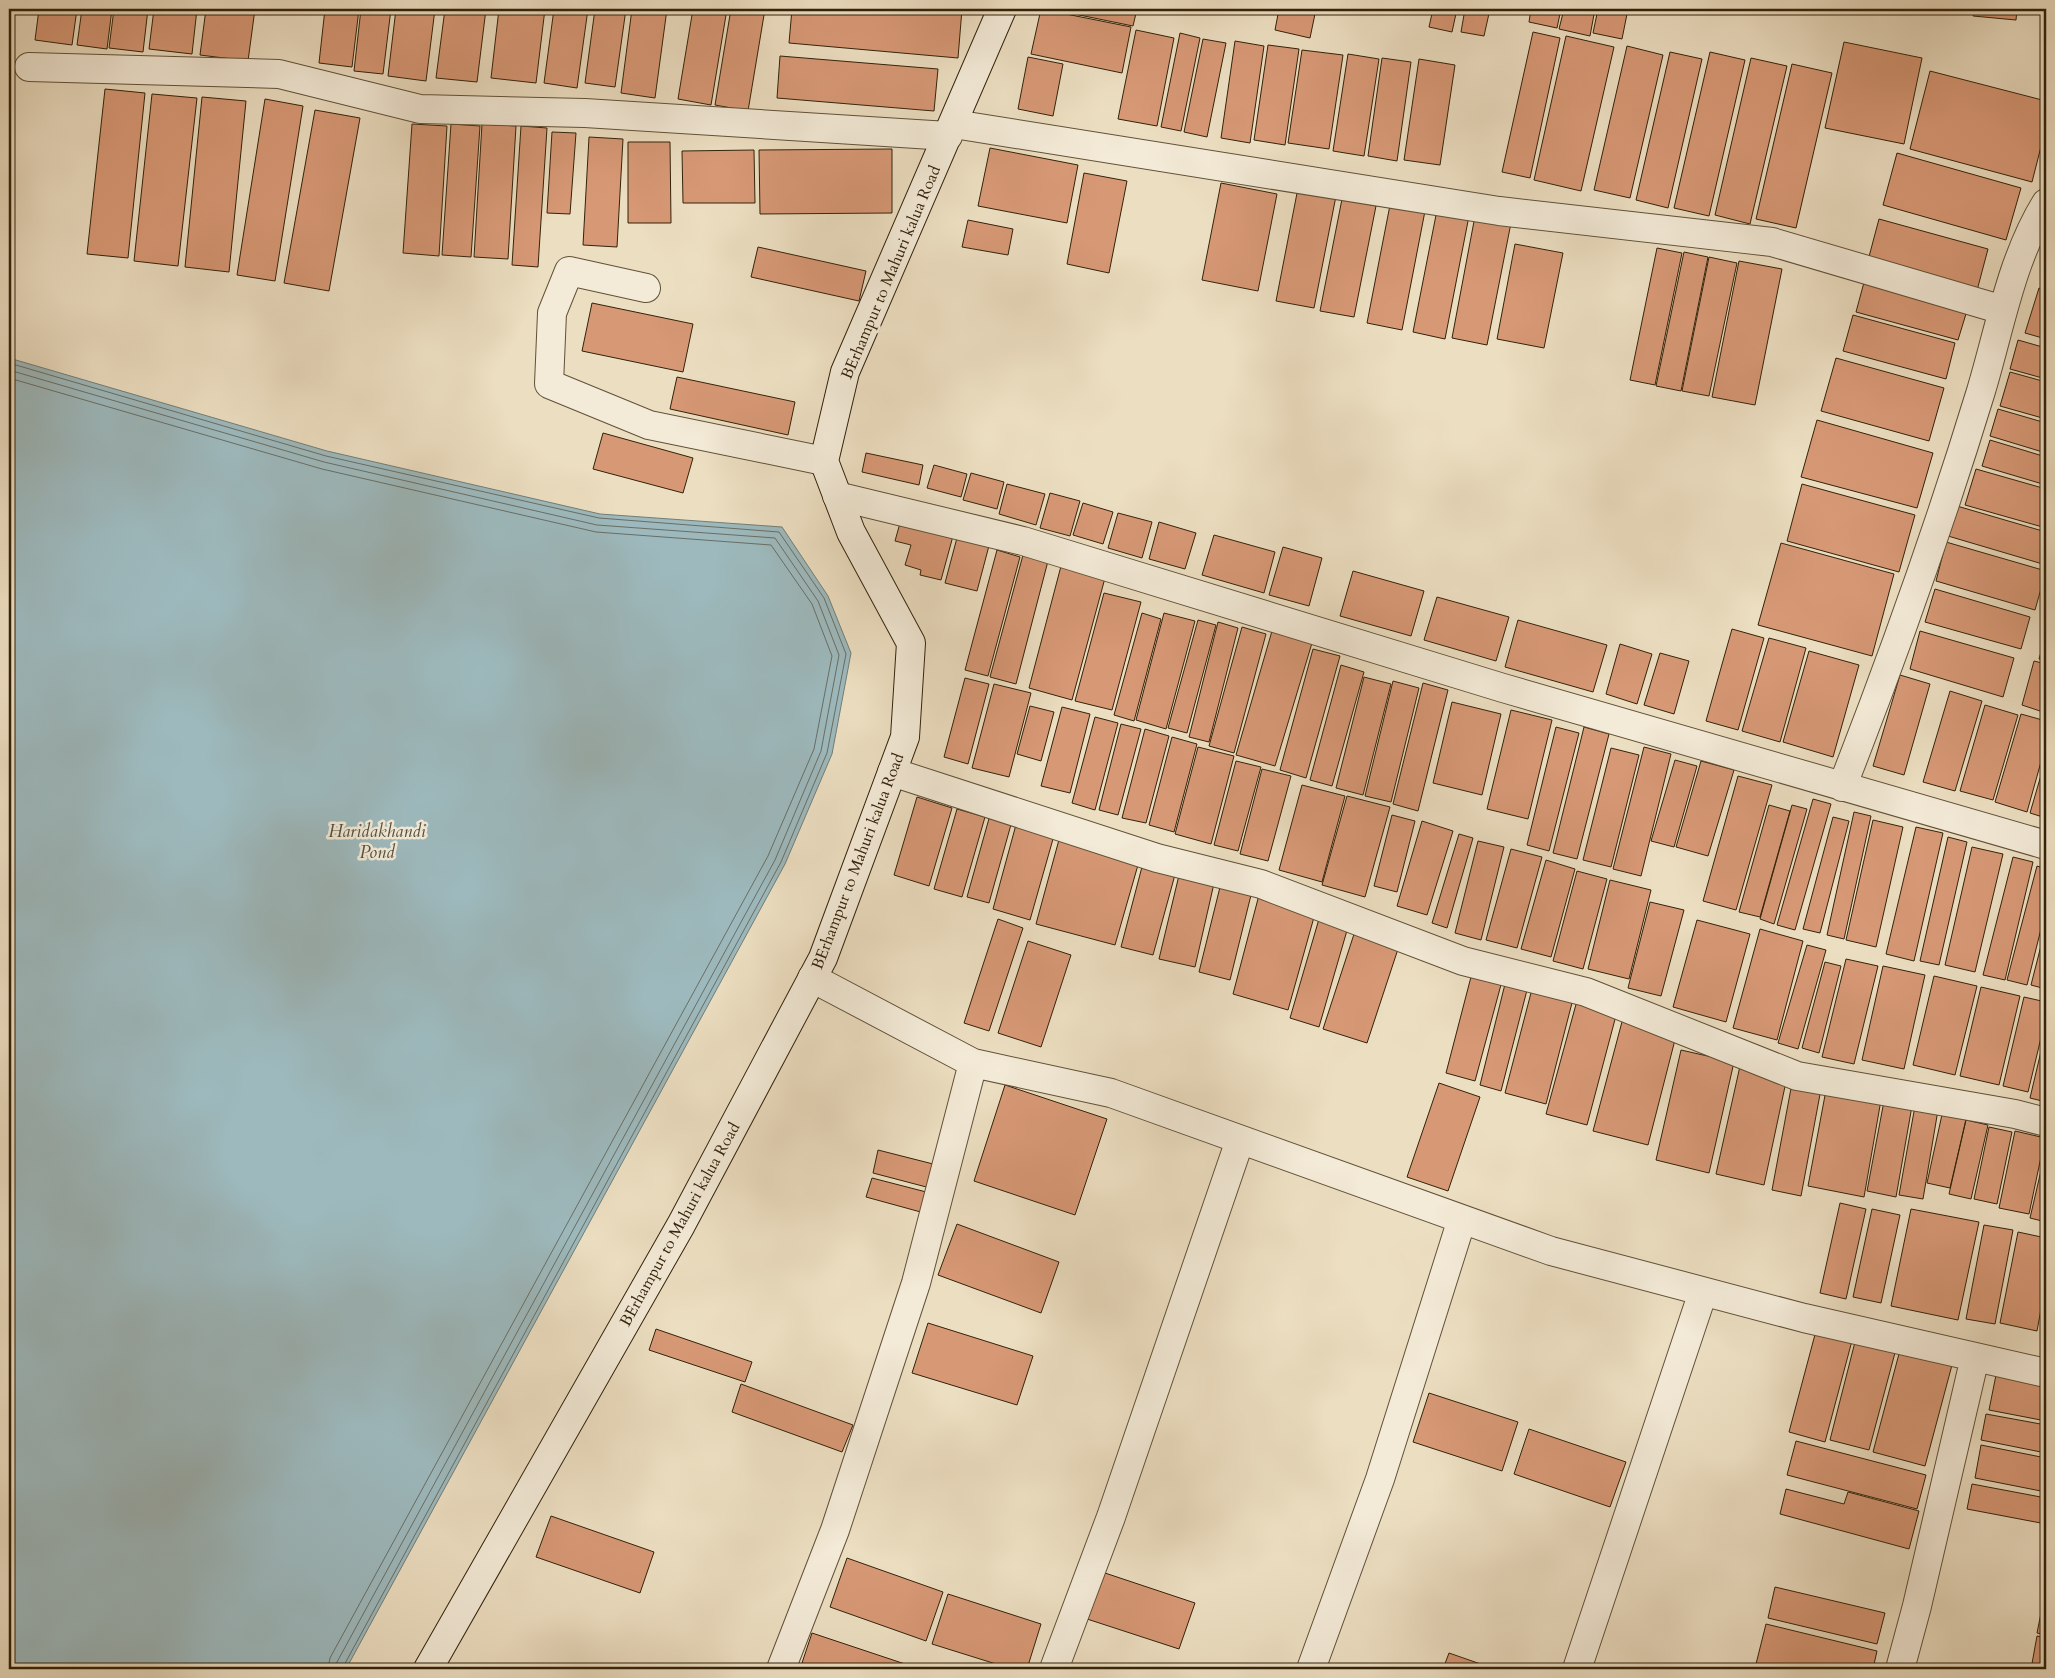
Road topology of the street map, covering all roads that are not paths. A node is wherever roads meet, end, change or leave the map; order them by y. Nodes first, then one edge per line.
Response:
1 (1002, 9) edge
2 (29, 67) dead end
3 (951, 130) junction
4 (2046, 203) edge
5 (646, 288) dead end
6 (2003, 310) junction
7 (824, 461) junction
8 (837, 496) junction
9 (892, 772) junction
10 (1842, 787) junction
11 (2046, 845) edge
12 (812, 978) junction
13 (973, 1063) junction
14 (2046, 1122) edge
15 (1240, 1140) junction
16 (1462, 1219) junction
17 (1703, 1292) junction
18 (1975, 1357) junction
19 (2046, 1373) edge
20 (428, 1669) edge
21 (781, 1669) edge
22 (1054, 1669) edge
23 (1311, 1669) edge
24 (1577, 1669) edge
25 (1900, 1669) edge

1 - 3 street, BErhampur to Mahuri kalua Road
2 - 3 street
3 - 6 street
3 - 7 street, BErhampur to Mahuri kalua Road
4 - 6 street
5 - 7 street
6 - 10 street
7 - 8 street, BErhampur to Mahuri kalua Road
8 - 9 street, BErhampur to Mahuri kalua Road
8 - 10 street
9 - 12 street, BErhampur to Mahuri kalua Road
9 - 14 street
10 - 11 street
12 - 13 street
12 - 20 street, BErhampur to Mahuri kalua Road
13 - 15 street
13 - 21 street
15 - 16 street
15 - 22 street
16 - 17 street
16 - 23 street
17 - 18 street
17 - 24 street
18 - 19 street
18 - 25 street

